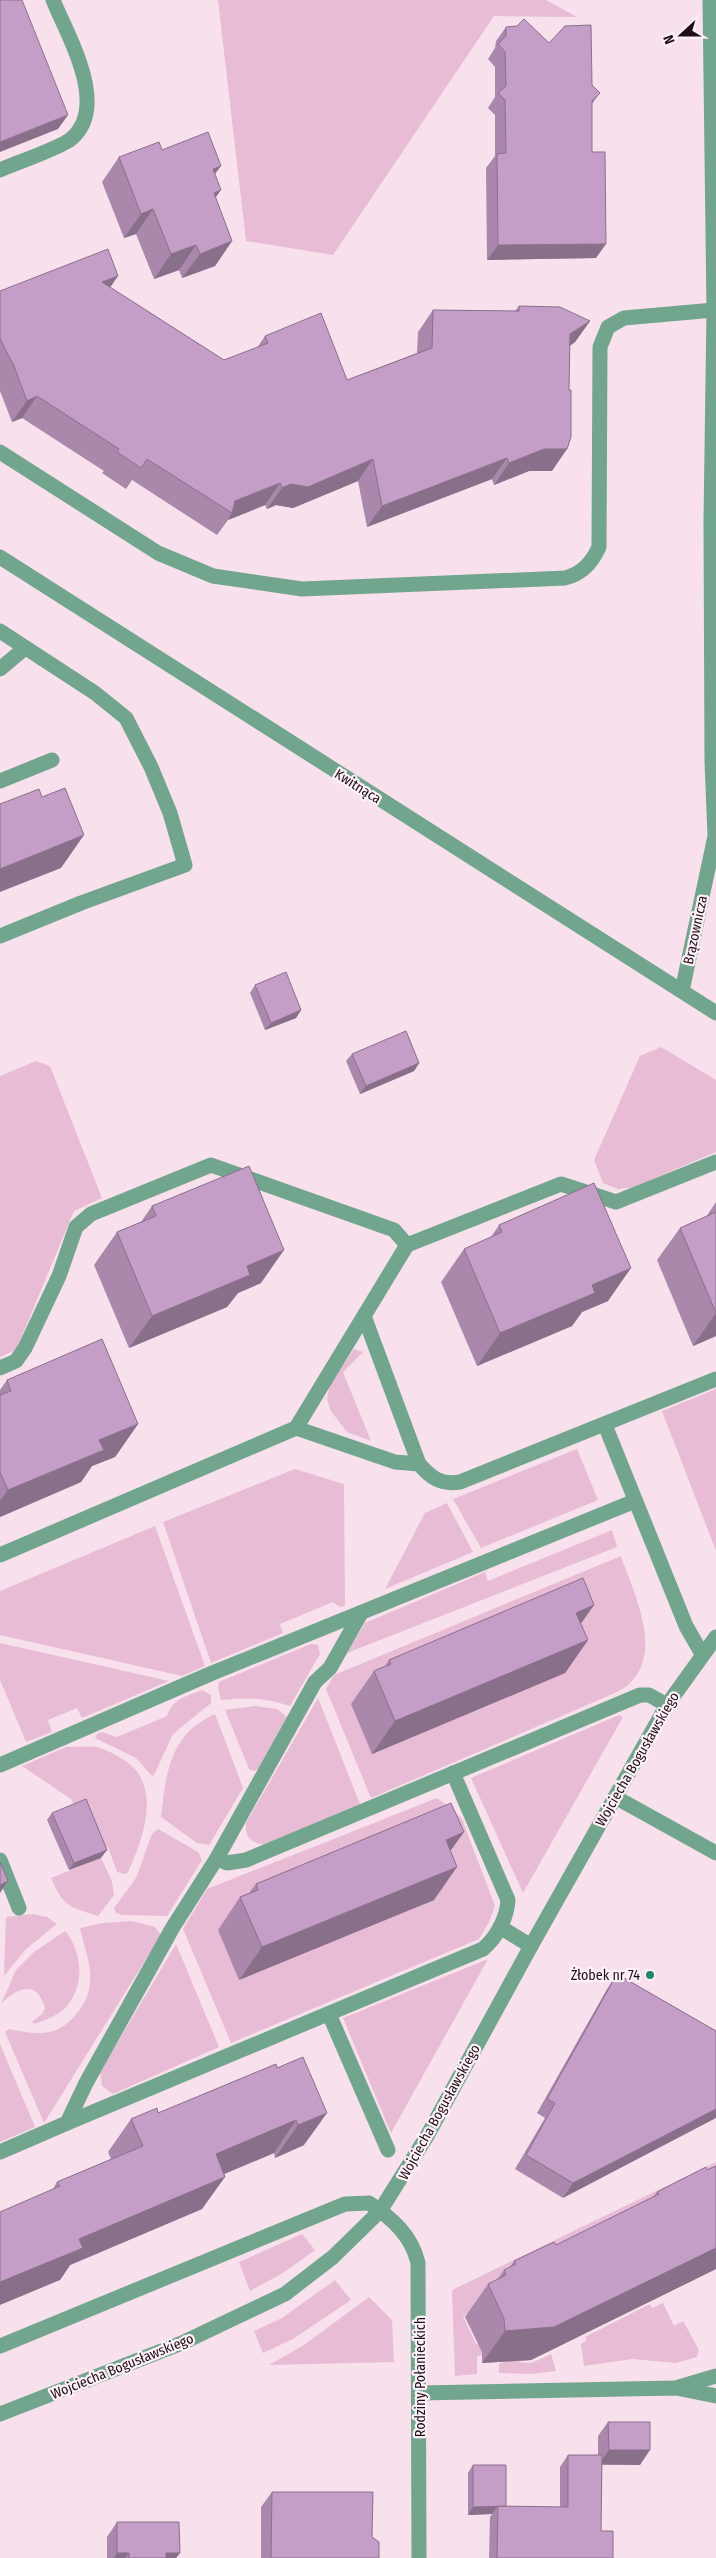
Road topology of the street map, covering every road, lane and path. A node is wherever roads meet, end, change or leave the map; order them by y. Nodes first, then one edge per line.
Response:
1 (53, 0) edge
2 (710, 0) edge
3 (0, 170) edge
4 (714, 310) junction
5 (715, 332) edge
6 (0, 452) edge
7 (714, 520) edge
8 (0, 557) edge
9 (0, 631) edge
10 (25, 648) junction
11 (0, 669) edge
12 (52, 760) dead end
13 (0, 781) edge
14 (0, 936) edge
15 (682, 991) junction
16 (716, 1013) edge
17 (716, 1162) edge
18 (406, 1245) junction
19 (364, 1316) junction
20 (0, 1368) edge
21 (716, 1379) edge
22 (605, 1425) junction
23 (296, 1428) junction
24 (419, 1464) junction
25 (635, 1501) junction
26 (0, 1554) edge
27 (361, 1613) junction
28 (716, 1637) edge
29 (702, 1654) junction
30 (667, 1705) junction
31 (0, 1765) edge
32 (453, 1773) junction
33 (615, 1797) junction
34 (716, 1853) edge
35 (217, 1858) junction
36 (0, 1860) edge
37 (19, 1908) dead end
38 (500, 1927) junction
39 (531, 1946) junction
40 (328, 2014) junction
41 (67, 2123) junction
42 (388, 2150) dead end
43 (0, 2152) edge
44 (380, 2211) junction
45 (0, 2346) edge
46 (716, 2376) edge
47 (676, 2388) junction
48 (420, 2393) junction
49 (716, 2396) edge
50 (0, 2414) edge
51 (419, 2558) edge

1 - 3 street
2 - 4 street, Brązownicza
4 - 5 street, Brązownicza
4 - 6 street
5 - 7 street, Brązownicza
7 - 15 street, Brązownicza
8 - 15 street, Kwitnąca
9 - 10 street
10 - 11 street
10 - 14 street
12 - 13 street
15 - 16 street, Kwitnąca
17 - 18 street
18 - 19 street
18 - 20 street
19 - 23 street
19 - 24 street
21 - 22 street
22 - 24 street
22 - 25 street
23 - 24 street
23 - 26 street
25 - 27 street
25 - 29 street
27 - 31 street
27 - 35 street
28 - 29 street, Wojciecha Bogusławskiego
29 - 30 street, Wojciecha Bogusławskiego
30 - 32 street
30 - 33 street, Wojciecha Bogusławskiego
32 - 35 street
32 - 38 street
33 - 34 street
33 - 39 street, Wojciecha Bogusławskiego
35 - 41 street
36 - 37 street
38 - 39 street
38 - 40 street
39 - 44 street, Wojciecha Bogusławskiego
40 - 41 street
40 - 42 street
41 - 43 street
44 - 45 street
44 - 48 street, Rodziny Połanieckich
44 - 50 street, Wojciecha Bogusławskiego
46 - 47 street
47 - 48 street
47 - 49 street
48 - 51 street, Rodziny Połanieckich

